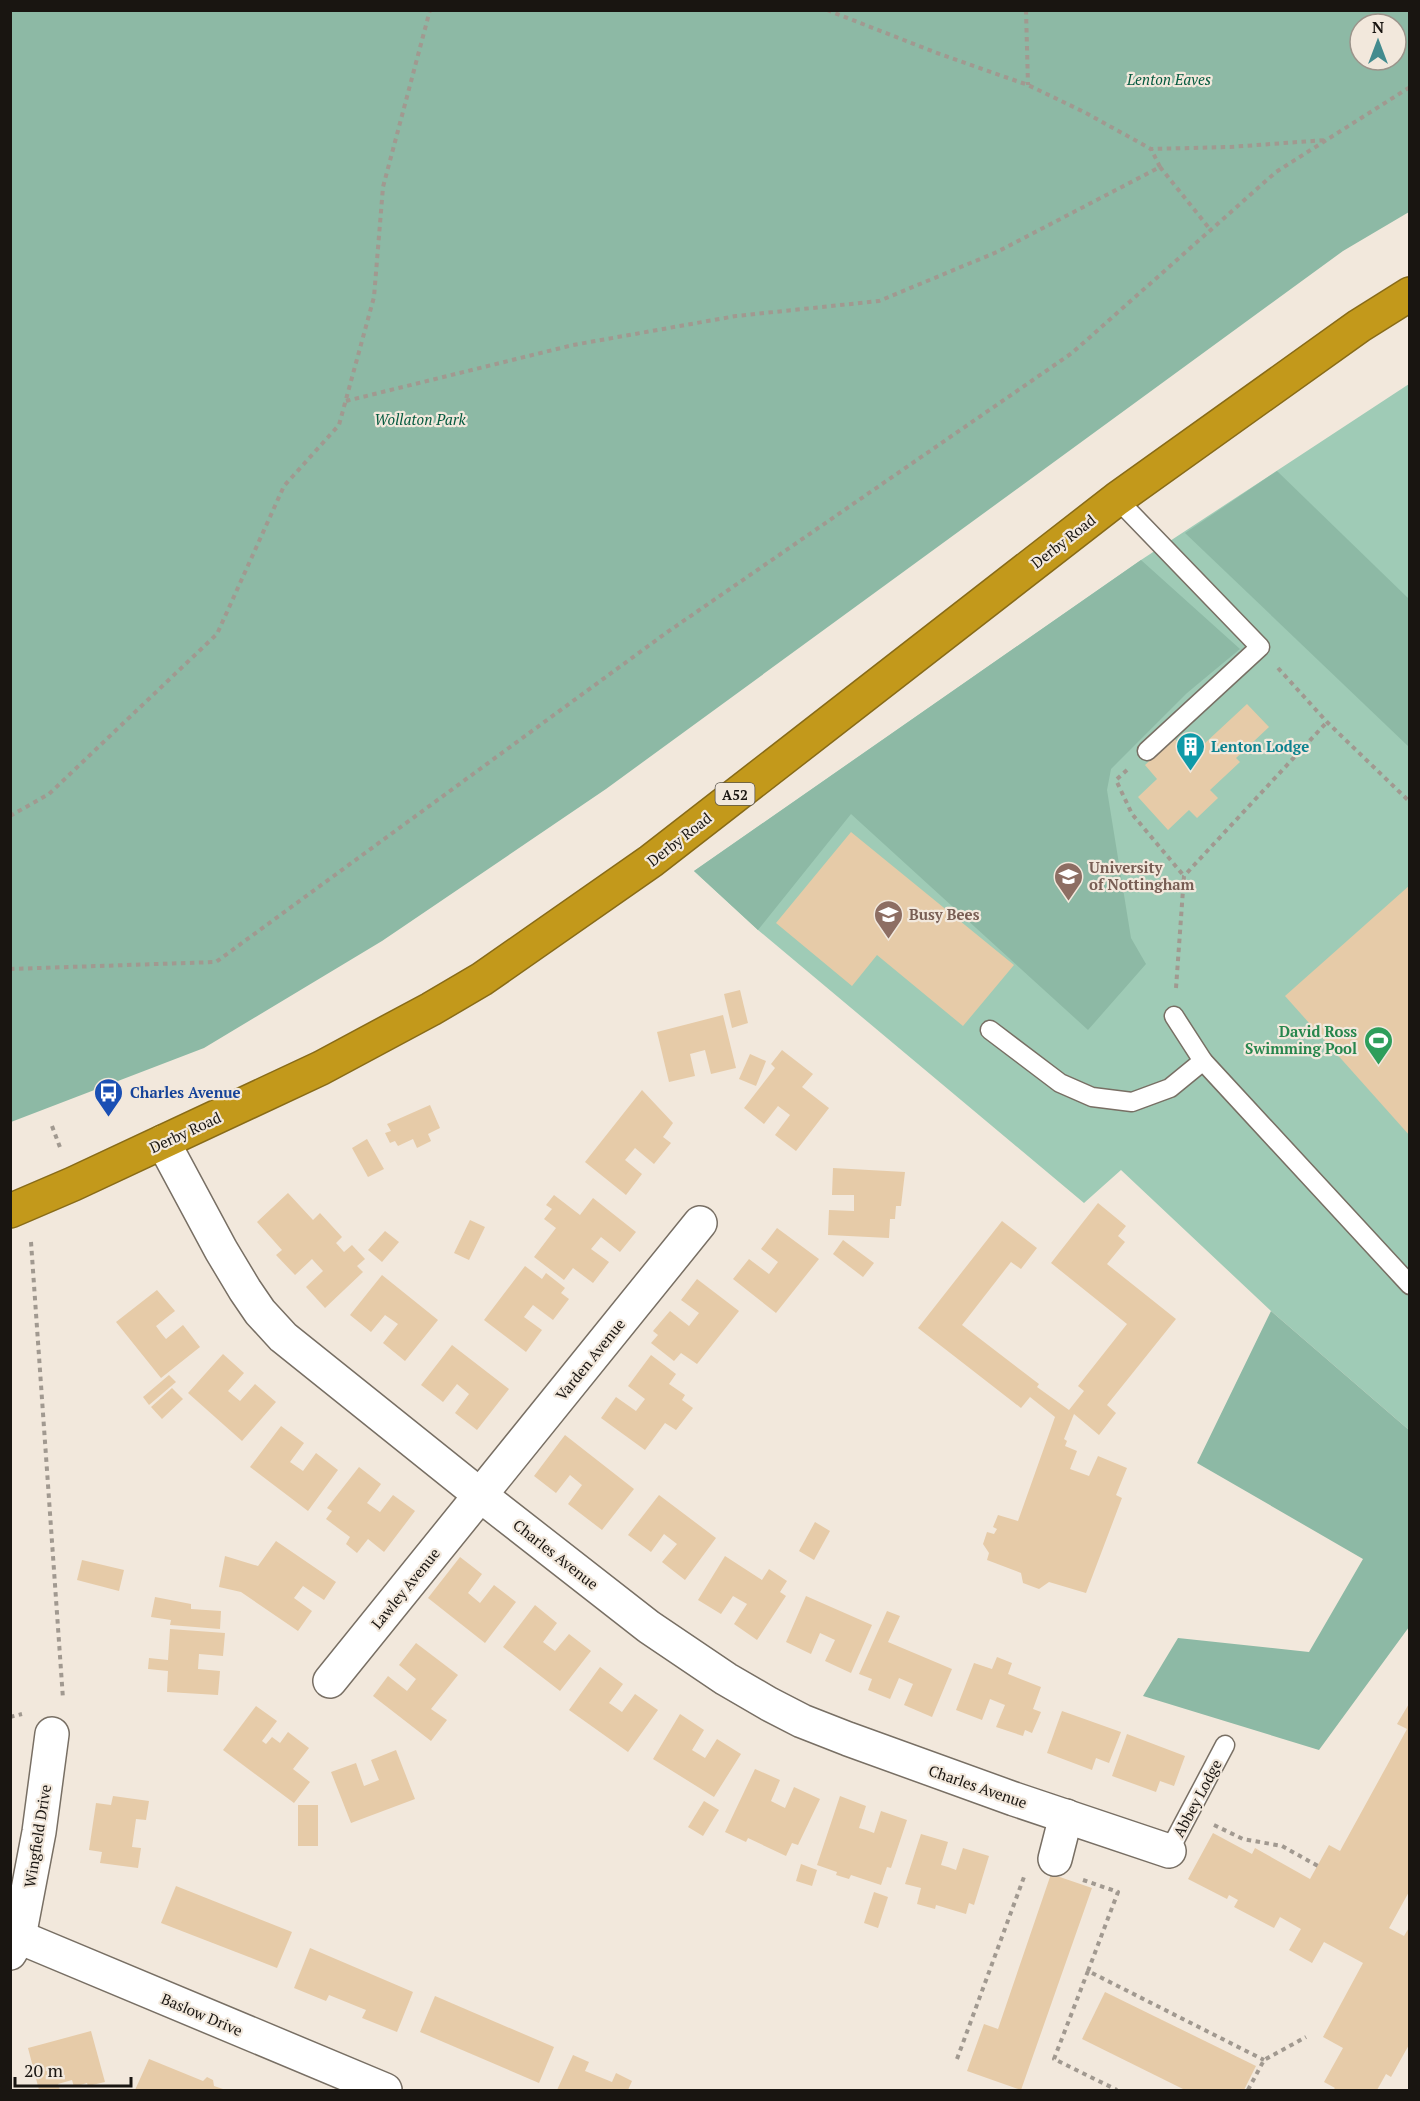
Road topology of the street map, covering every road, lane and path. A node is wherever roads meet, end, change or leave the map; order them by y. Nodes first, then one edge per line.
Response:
1 (430, 10) edge
2 (827, 10) edge
3 (1026, 10) edge
4 (1028, 85) junction
5 (1410, 87) edge
6 (1327, 140) junction
7 (1151, 148) junction
8 (1160, 167) junction
9 (1209, 228) dead end
10 (1410, 294) edge
11 (345, 401) junction
12 (1117, 499) junction
13 (1260, 647) junction
14 (1327, 722) junction
15 (1147, 751) joint
16 (1410, 802) edge
17 (10, 816) edge
18 (1184, 876) junction
19 (10, 969) edge
20 (1174, 1016) joint
21 (990, 1030) dead end
22 (1203, 1061) junction
23 (164, 1142) junction
24 (20, 1221) edge
25 (700, 1223) dead end
26 (1410, 1285) edge
27 (480, 1495) junction
28 (330, 1681) dead end
29 (52, 1734) joint
30 (1225, 1745) dead end
31 (1189, 1813) junction
32 (1066, 1816) junction
33 (1169, 1851) joint
34 (1053, 1864) junction
35 (1318, 1866) dead end
36 (13, 1942) edge
37 (1088, 1971) junction
38 (1306, 2037) dead end
39 (957, 2059) dead end
40 (1264, 2060) junction
41 (385, 2091) edge
42 (1116, 2091) edge
43 (1248, 2091) edge

1 - 11 path
2 - 4 path
3 - 4 path
4 - 7 path
5 - 6 path
6 - 7 path
6 - 19 path
7 - 8 path
8 - 9 path
8 - 11 path
10 - 12 highway, Derby Road / A52
11 - 17 path
12 - 13 lane
12 - 23 highway, Derby Road / A52
13 - 14 path
13 - 15 lane
14 - 16 path
14 - 18 path
15 - 18 path
18 - 20 path
20 - 22 lane
21 - 22 lane
22 - 26 lane
23 - 24 highway, Derby Road / A52
23 - 27 street, Charles Avenue
24 - 29 path
25 - 27 street, Varden Avenue
27 - 28 street, Lawley Avenue
27 - 32 street, Charles Avenue
29 - 36 street, Wingfield Drive
30 - 31 lane, Abbey Lodge
31 - 33 lane, Abbey Lodge
31 - 35 path
32 - 33 street, Charles Avenue
32 - 34 street
34 - 37 path
34 - 39 path
36 - 41 street, Baslow Drive
37 - 40 path
37 - 42 path
38 - 40 path
40 - 43 path

